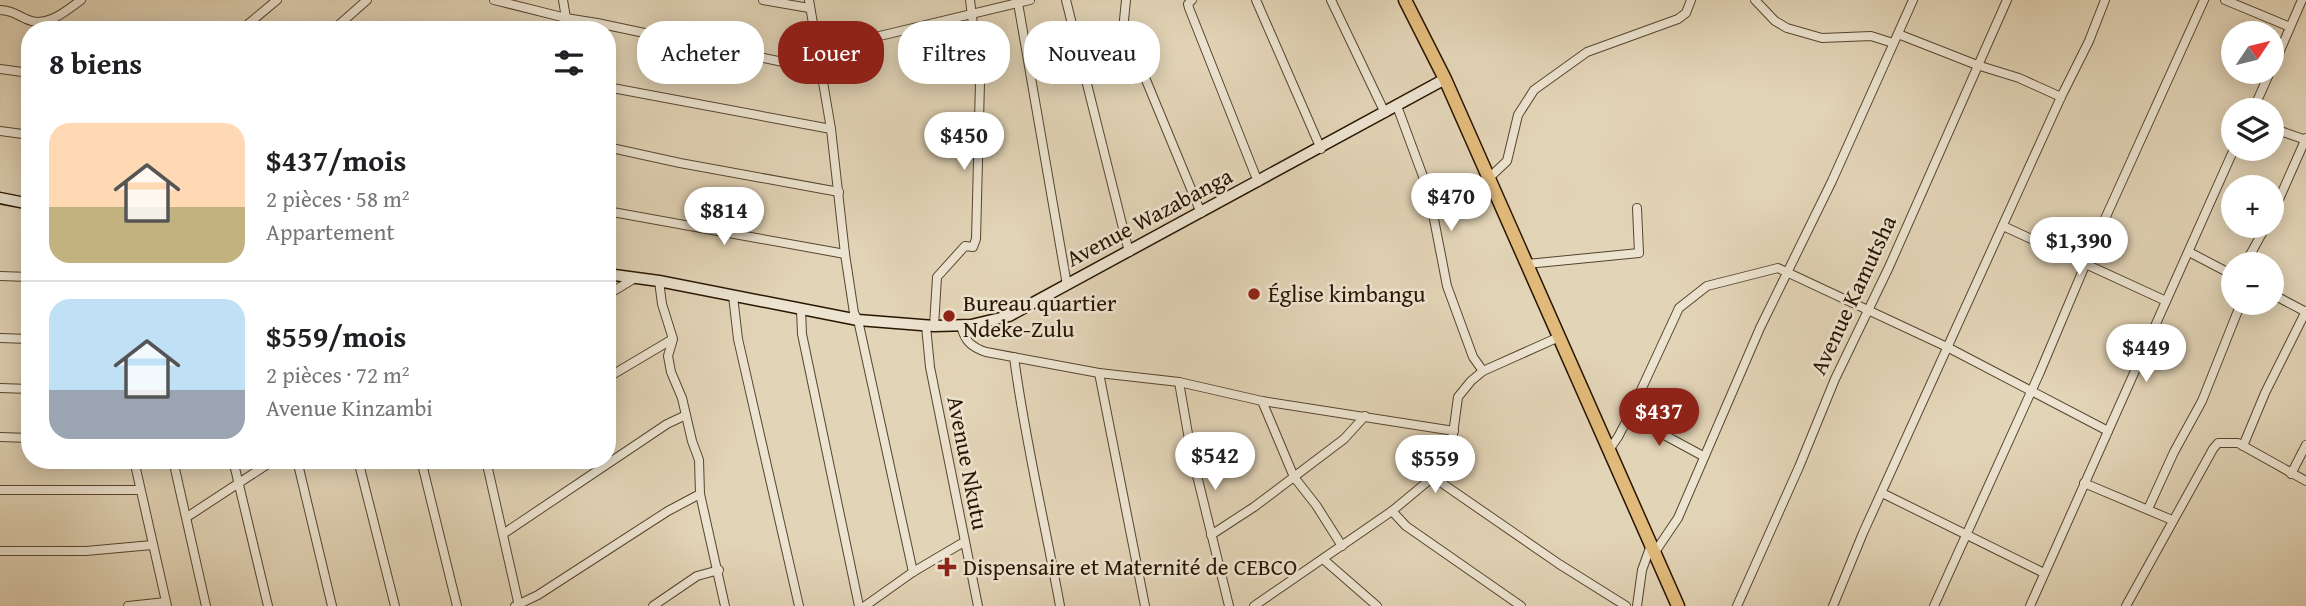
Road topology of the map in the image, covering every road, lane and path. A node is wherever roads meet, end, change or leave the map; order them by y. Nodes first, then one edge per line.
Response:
1 (17, 0) edge
2 (81, 0) edge
3 (277, 0) edge
4 (367, 0) edge
5 (494, 0) edge
6 (563, 0) edge
7 (763, 0) edge
8 (970, 0) edge
9 (1030, 0) edge
10 (1066, 0) edge
11 (1125, 0) edge
12 (1192, 0) edge
13 (1256, 0) edge
14 (1331, 0) edge
15 (1405, 0) edge
16 (1691, 0) edge
17 (1755, 0) edge
18 (1913, 0) edge
19 (2007, 0) edge
20 (2105, 0) edge
21 (2204, 0) edge
22 (2225, 0) edge
23 (2302, 0) edge
24 (1018, 3) junction
25 (809, 4) edge
26 (0, 10) edge
27 (15, 11) junction
28 (973, 13) junction
29 (566, 18) junction
30 (32, 21) edge
31 (50, 21) edge
32 (252, 21) edge
33 (343, 21) edge
34 (566, 21) edge
35 (583, 21) edge
36 (616, 27) edge
37 (2290, 27) junction
38 (1898, 34) junction
39 (884, 35) edge
40 (2284, 41) edge
41 (1893, 43) junction
42 (778, 61) edge
43 (1977, 65) junction
44 (0, 69) edge
45 (21, 72) edge
46 (1445, 79) junction
47 (823, 84) edge
48 (616, 89) edge
49 (2061, 97) junction
50 (1397, 106) junction
51 (1385, 113) junction
52 (831, 129) junction
53 (0, 131) edge
54 (2284, 132) edge
55 (21, 134) edge
56 (2306, 139) edge
57 (616, 149) edge
58 (1321, 149) junction
59 (2229, 161) edge
60 (1489, 178) junction
61 (1258, 183) junction
62 (2284, 188) edge
63 (839, 192) junction
64 (0, 198) edge
65 (21, 202) edge
66 (1637, 208) dead end
67 (616, 213) edge
68 (1201, 213) junction
69 (2003, 226) junction
70 (1129, 252) junction
71 (2189, 253) junction
72 (845, 254) junction
73 (1527, 264) junction
74 (2085, 264) junction
75 (2221, 269) edge
76 (1787, 270) junction
77 (616, 275) edge
78 (0, 276) edge
79 (21, 277) edge
80 (635, 278) junction
81 (659, 281) junction
82 (1068, 285) junction
83 (616, 290) edge
84 (733, 296) junction
85 (2284, 300) edge
86 (2166, 301) junction
87 (1869, 308) junction
88 (801, 309) junction
89 (2306, 312) edge
90 (2236, 315) edge
91 (858, 320) junction
92 (930, 326) junction
93 (961, 326) junction
94 (1559, 337) junction
95 (0, 338) edge
96 (21, 339) edge
97 (673, 339) junction
98 (1947, 347) junction
99 (1014, 357) junction
100 (1483, 371) junction
101 (616, 373) edge
102 (1099, 373) junction
103 (1179, 382) junction
104 (0, 388) edge
105 (21, 388) edge
106 (2031, 389) junction
107 (1262, 401) junction
108 (686, 415) junction
109 (1365, 416) junction
110 (1629, 416) junction
111 (1454, 431) junction
112 (2108, 431) junction
113 (0, 437) edge
114 (21, 438) edge
115 (2306, 445) edge
116 (2243, 446) junction
117 (1609, 450) junction
118 (1703, 456) junction
119 (616, 458) edge
120 (136, 469) edge
121 (175, 469) edge
122 (235, 469) edge
123 (260, 469) edge
124 (299, 469) edge
125 (360, 469) edge
126 (423, 469) edge
127 (488, 469) edge
128 (600, 469) edge
129 (2291, 474) junction
130 (1294, 477) junction
131 (1433, 477) junction
132 (2306, 481) edge
133 (2084, 482) junction
134 (238, 484) junction
135 (0, 490) edge
136 (140, 490) junction
137 (1882, 493) junction
138 (701, 494) junction
139 (2148, 509) junction
140 (1392, 511) junction
141 (187, 517) junction
142 (2172, 520) junction
143 (503, 534) junction
144 (1966, 534) junction
145 (1211, 535) junction
146 (964, 542) junction
147 (152, 545) junction
148 (1342, 546) junction
149 (1653, 548) junction
150 (0, 551) edge
151 (1323, 559) junction
152 (719, 570) junction
153 (913, 572) junction
154 (2044, 573) junction
155 (166, 604) edge
156 (517, 605) edge
157 (128, 606) edge
158 (206, 606) edge
159 (268, 606) edge
160 (332, 606) edge
161 (395, 606) edge
162 (457, 606) edge
163 (653, 606) edge
164 (725, 606) edge
165 (799, 606) edge
166 (859, 606) edge
167 (865, 606) edge
168 (978, 606) edge
169 (1060, 606) edge
170 (1145, 606) edge
171 (1229, 606) edge
172 (1254, 606) edge
173 (1377, 606) edge
174 (1521, 606) edge
175 (1626, 606) edge
176 (1637, 606) edge
177 (1678, 606) edge
178 (1737, 606) edge
179 (1833, 606) edge
180 (1934, 606) edge
181 (2030, 606) edge
182 (2126, 606) edge

1 - 27 street
2 - 31 street
3 - 32 street
4 - 33 street
5 - 29 street
6 - 29 street
7 - 25 street
8 - 28 street, Avenue Nkutu
9 - 24 street
10 - 70 street
11 - 68 street
12 - 61 street
13 - 58 street
14 - 51 street
15 - 46 highway
16 - 60 street
17 - 41 street
18 - 38 street
19 - 43 street, Avenue Kamutsha
20 - 49 street
21 - 74 street
22 - 37 street
23 - 37 street
24 - 28 street
24 - 82 street
26 - 27 street
27 - 30 street
28 - 39 street
28 - 92 street, Avenue Nkutu
29 - 34 street
29 - 35 street
36 - 42 street
37 - 40 street
38 - 41 street
38 - 43 street
41 - 76 street
43 - 49 street
43 - 87 street, Avenue Kamutsha
44 - 45 street
46 - 50 main road, Avenue Wazabanga
46 - 60 highway
47 - 52 street
48 - 52 street
49 - 69 street
50 - 51 main road, Avenue Wazabanga
50 - 100 street
51 - 58 main road, Avenue Wazabanga
52 - 63 street
53 - 55 street
54 - 56 street
56 - 62 street
57 - 63 street
58 - 61 main road, Avenue Wazabanga
59 - 71 street
60 - 73 highway
61 - 68 main road, Avenue Wazabanga
63 - 72 street
64 - 65 main road
66 - 73 street
67 - 72 street
68 - 70 main road, Avenue Wazabanga
69 - 74 street
69 - 98 street
70 - 82 main road, Avenue Wazabanga
71 - 75 street
71 - 86 street
72 - 91 street
73 - 94 highway
74 - 86 street
74 - 106 street
76 - 87 street
76 - 110 street
76 - 118 street
77 - 80 main road, Avenue Wazabanga
78 - 79 street
80 - 81 main road, Avenue Wazabanga
80 - 83 street
81 - 84 main road, Avenue Wazabanga
81 - 97 street
82 - 93 main road, Avenue Wazabanga
84 - 88 main road, Avenue Wazabanga
84 - 165 street
85 - 89 street
86 - 112 street
87 - 98 street
87 - 178 street, Avenue Kamutsha
88 - 91 main road, Avenue Wazabanga
88 - 166 street
89 - 116 street
90 - 139 street
91 - 92 main road, Avenue Wazabanga
91 - 153 street
92 - 93 main road, Avenue Wazabanga
92 - 146 street, Avenue Nkutu
93 - 99 street
94 - 100 street
94 - 117 highway
95 - 96 street
97 - 101 street
97 - 108 street
98 - 106 street
98 - 137 street
99 - 102 street
99 - 169 street
100 - 111 street
102 - 103 street
102 - 170 street
103 - 107 street
103 - 145 street
104 - 105 street
106 - 112 street
106 - 144 street
107 - 109 street
107 - 130 street
108 - 119 street
108 - 138 street
109 - 111 street
109 - 130 street
110 - 117 street
110 - 118 street
111 - 131 street
112 - 133 street
113 - 114 street
115 - 129 street
116 - 129 street
116 - 142 street
117 - 149 highway
118 - 149 street
120 - 136 street
121 - 141 street
122 - 134 street
123 - 134 street
124 - 160 street
125 - 161 street
126 - 162 street
127 - 143 street
128 - 143 street
129 - 132 street
130 - 145 street
130 - 148 street
131 - 140 street
131 - 175 street
133 - 139 street
133 - 154 street
134 - 141 street
134 - 159 street
135 - 136 street
136 - 147 street
137 - 144 street
137 - 179 street
138 - 152 street
138 - 156 street
139 - 142 street
140 - 148 street
140 - 174 street
141 - 158 street
142 - 182 street
143 - 156 street
144 - 154 street
144 - 180 street
145 - 171 street
146 - 153 street
146 - 168 street, Avenue Nkutu
147 - 150 street
147 - 155 street
148 - 151 street
149 - 176 street
149 - 177 highway
151 - 172 street
151 - 173 street
152 - 163 street
152 - 164 street
153 - 167 street
154 - 181 street
155 - 157 street

